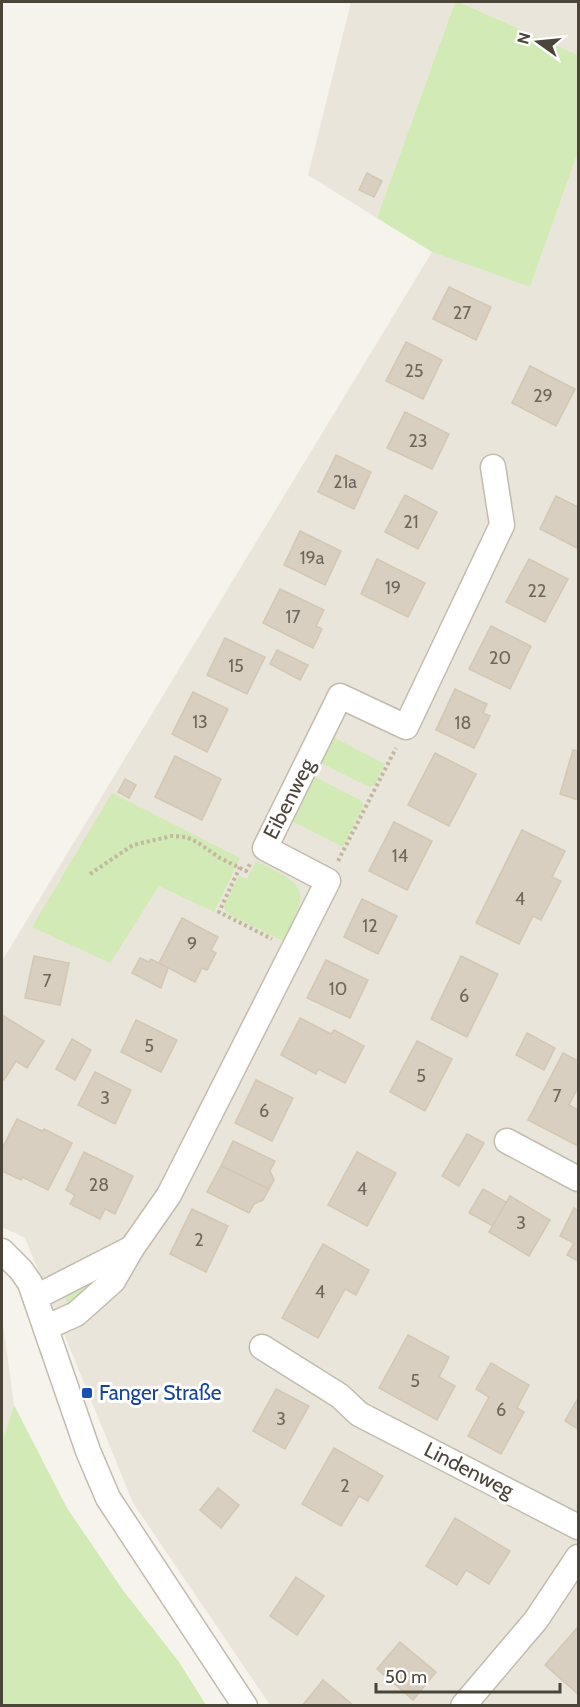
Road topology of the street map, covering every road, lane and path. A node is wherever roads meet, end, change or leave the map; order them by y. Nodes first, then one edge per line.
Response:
1 (493, 467) dead end
2 (406, 727) junction
3 (265, 848) junction
4 (240, 867) junction
5 (90, 874) dead end
6 (328, 880) junction
7 (293, 950) junction
8 (507, 1140) dead end
9 (579, 1179) edge
10 (132, 1248) junction
11 (2, 1251) edge
12 (36, 1297) junction
13 (47, 1327) junction
14 (262, 1347) dead end
15 (579, 1527) edge
16 (579, 1557) edge
17 (245, 1706) edge
18 (463, 1706) edge

1 - 2 street
2 - 3 street, Eibenweg
2 - 6 path
3 - 4 path
3 - 6 street, Eibenweg
4 - 5 path
4 - 7 path
6 - 7 street
7 - 10 street
8 - 9 street
10 - 12 street
10 - 13 street
11 - 12 street
12 - 13 street
13 - 17 street
14 - 15 street, Lindenweg
16 - 18 street

